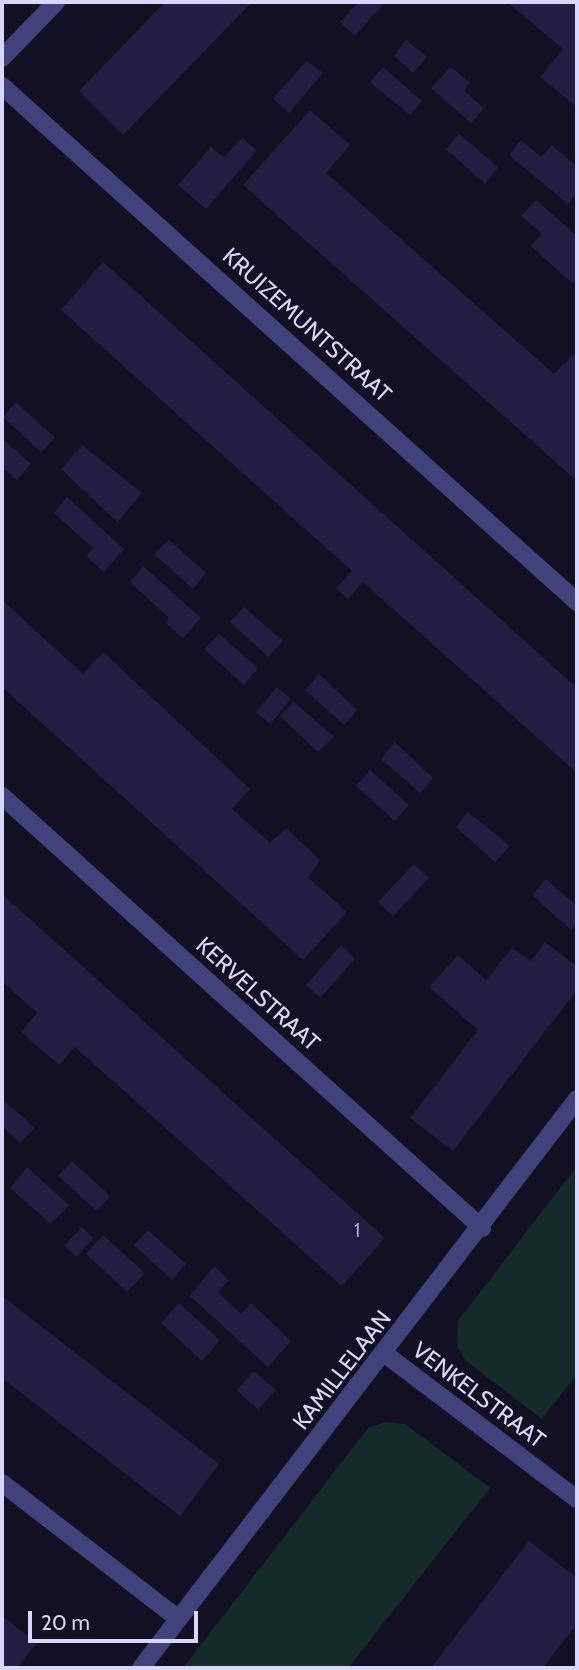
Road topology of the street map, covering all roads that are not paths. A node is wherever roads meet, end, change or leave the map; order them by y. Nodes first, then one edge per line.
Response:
1 (56, 2) edge
2 (2, 58) edge
3 (2, 86) edge
4 (577, 603) edge
5 (2, 796) edge
6 (577, 1099) edge
7 (482, 1228) junction
8 (385, 1354) junction
9 (2, 1483) edge
10 (577, 1499) edge
11 (177, 1617) junction
12 (141, 1668) edge

1 - 2 street
3 - 4 street, KRUIZEMUNTSTRAAT
5 - 7 street, KERVELSTRAAT
6 - 7 street, KAMILLELAAN
7 - 8 street, KAMILLELAAN
8 - 10 street, VENKELSTRAAT
8 - 11 street, KAMILLELAAN
9 - 11 street
11 - 12 street, KAMILLELAAN

